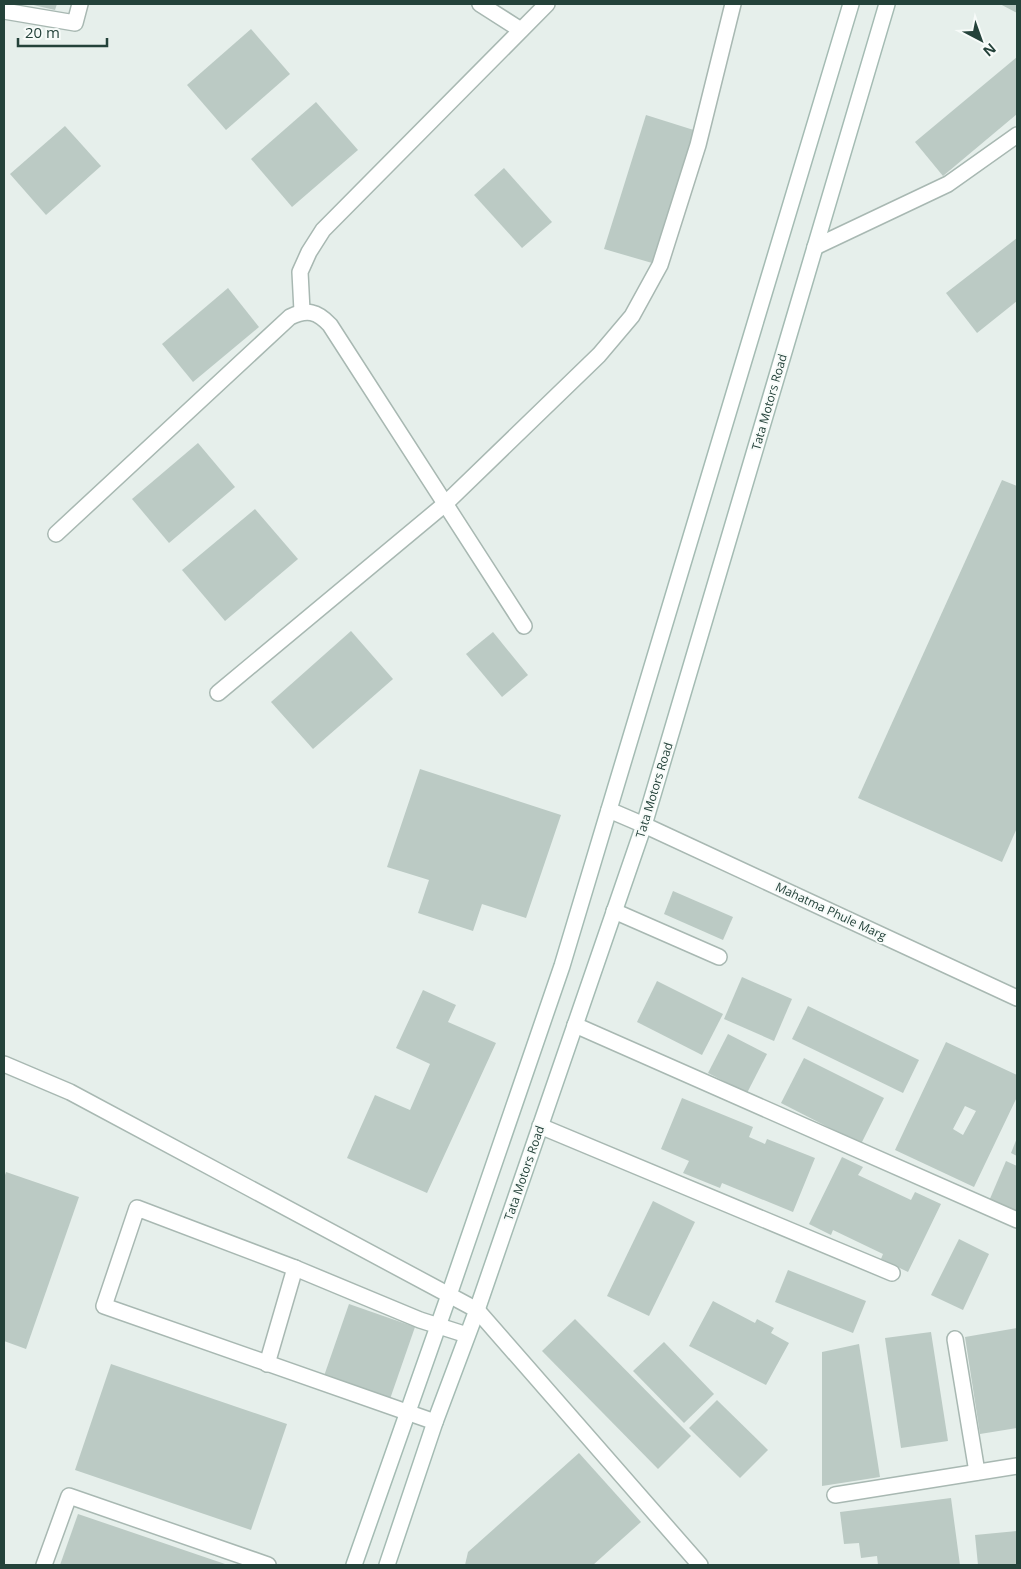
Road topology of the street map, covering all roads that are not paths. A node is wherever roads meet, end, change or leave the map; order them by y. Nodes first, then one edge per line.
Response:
1 (80, 4) edge
2 (480, 4) edge
3 (547, 4) edge
4 (733, 4) edge
5 (851, 4) edge
6 (887, 4) edge
7 (4, 11) edge
8 (521, 30) junction
9 (1017, 135) edge
10 (815, 247) junction
11 (302, 311) junction
12 (444, 504) junction
13 (56, 534) dead end
14 (524, 626) dead end
15 (218, 693) dead end
16 (609, 810) junction
17 (644, 825) junction
18 (614, 911) junction
19 (719, 957) dead end
20 (1017, 998) edge
21 (575, 1024) junction
22 (4, 1064) edge
23 (540, 1126) junction
24 (1017, 1220) edge
25 (295, 1268) junction
26 (892, 1273) dead end
27 (449, 1295) junction
28 (477, 1310) junction
29 (438, 1325) junction
30 (467, 1335) junction
31 (955, 1339) dead end
32 (267, 1364) junction
33 (408, 1412) junction
34 (435, 1422) junction
35 (1017, 1466) edge
36 (977, 1472) junction
37 (834, 1495) dead end
38 (44, 1565) edge
39 (268, 1565) edge
40 (354, 1565) edge
41 (387, 1565) edge
42 (700, 1565) edge

1 - 7 main road
2 - 8 main road
3 - 8 main road
4 - 12 main road
5 - 16 main road
6 - 10 main road, Tata Motors Road
8 - 11 main road
9 - 10 main road
10 - 17 main road, Tata Motors Road
11 - 12 main road
11 - 13 main road
12 - 14 main road
12 - 15 main road
16 - 17 main road, Mahatma Phule Marg
16 - 27 main road
17 - 18 main road, Tata Motors Road
17 - 20 main road, Mahatma Phule Marg
18 - 19 main road
18 - 21 main road, Tata Motors Road
21 - 23 main road, Tata Motors Road
21 - 24 main road
22 - 27 main road
23 - 26 main road
23 - 28 main road, Tata Motors Road
25 - 29 main road
25 - 32 main road
25 - 32 main road
27 - 28 main road
27 - 29 main road
28 - 30 main road, Tata Motors Road
28 - 42 main road
29 - 30 main road
29 - 33 main road
30 - 34 main road, Tata Motors Road
31 - 36 main road
32 - 33 main road
33 - 34 main road
33 - 40 main road
34 - 41 main road, Tata Motors Road
35 - 36 main road
36 - 37 main road
38 - 39 main road

